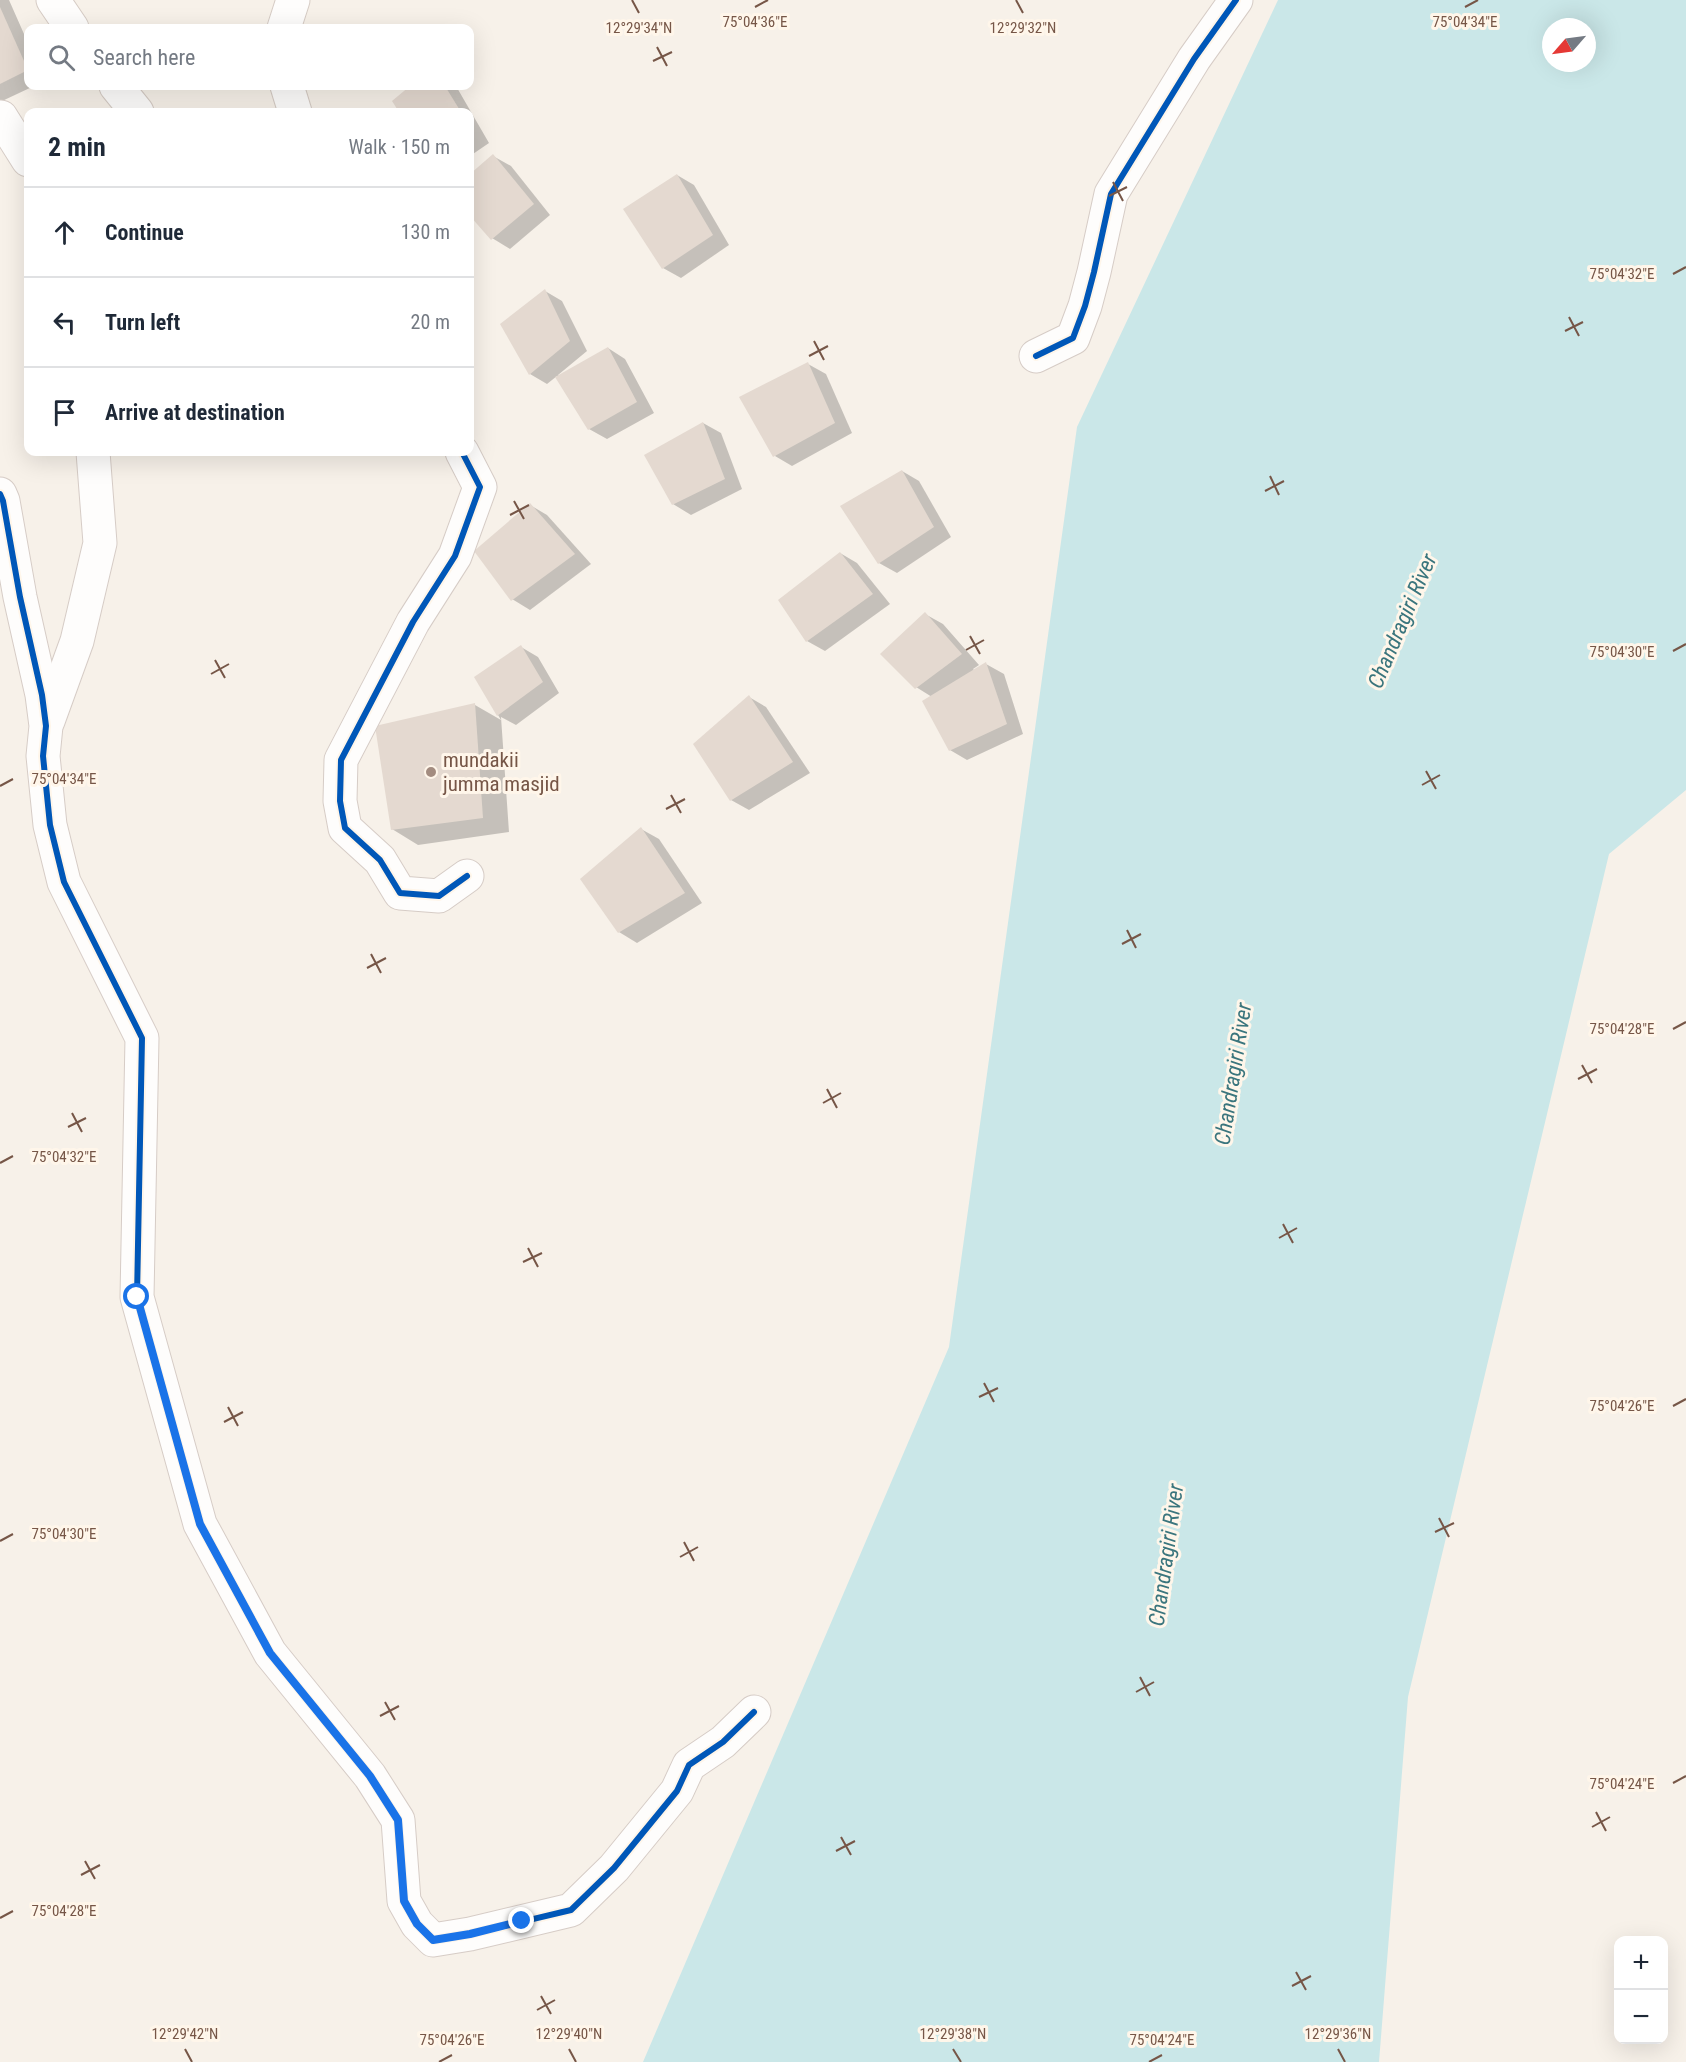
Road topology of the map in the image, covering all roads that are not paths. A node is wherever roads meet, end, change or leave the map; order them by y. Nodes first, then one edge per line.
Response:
1 (52, 0) edge
2 (293, 0) edge
3 (1236, 0) edge
4 (69, 24) edge
5 (285, 24) edge
6 (119, 90) edge
7 (287, 90) edge
8 (134, 108) edge
9 (294, 108) edge
10 (1, 117) edge
11 (24, 154) edge
12 (1036, 356) dead end
13 (93, 456) edge
14 (464, 456) edge
15 (0, 494) edge
16 (46, 726) junction
17 (467, 876) dead end
18 (754, 1712) dead end

1 - 4 street
2 - 5 street
3 - 12 street
6 - 8 street
7 - 9 street
10 - 11 street
13 - 16 street
14 - 17 street
15 - 16 street
16 - 18 street

